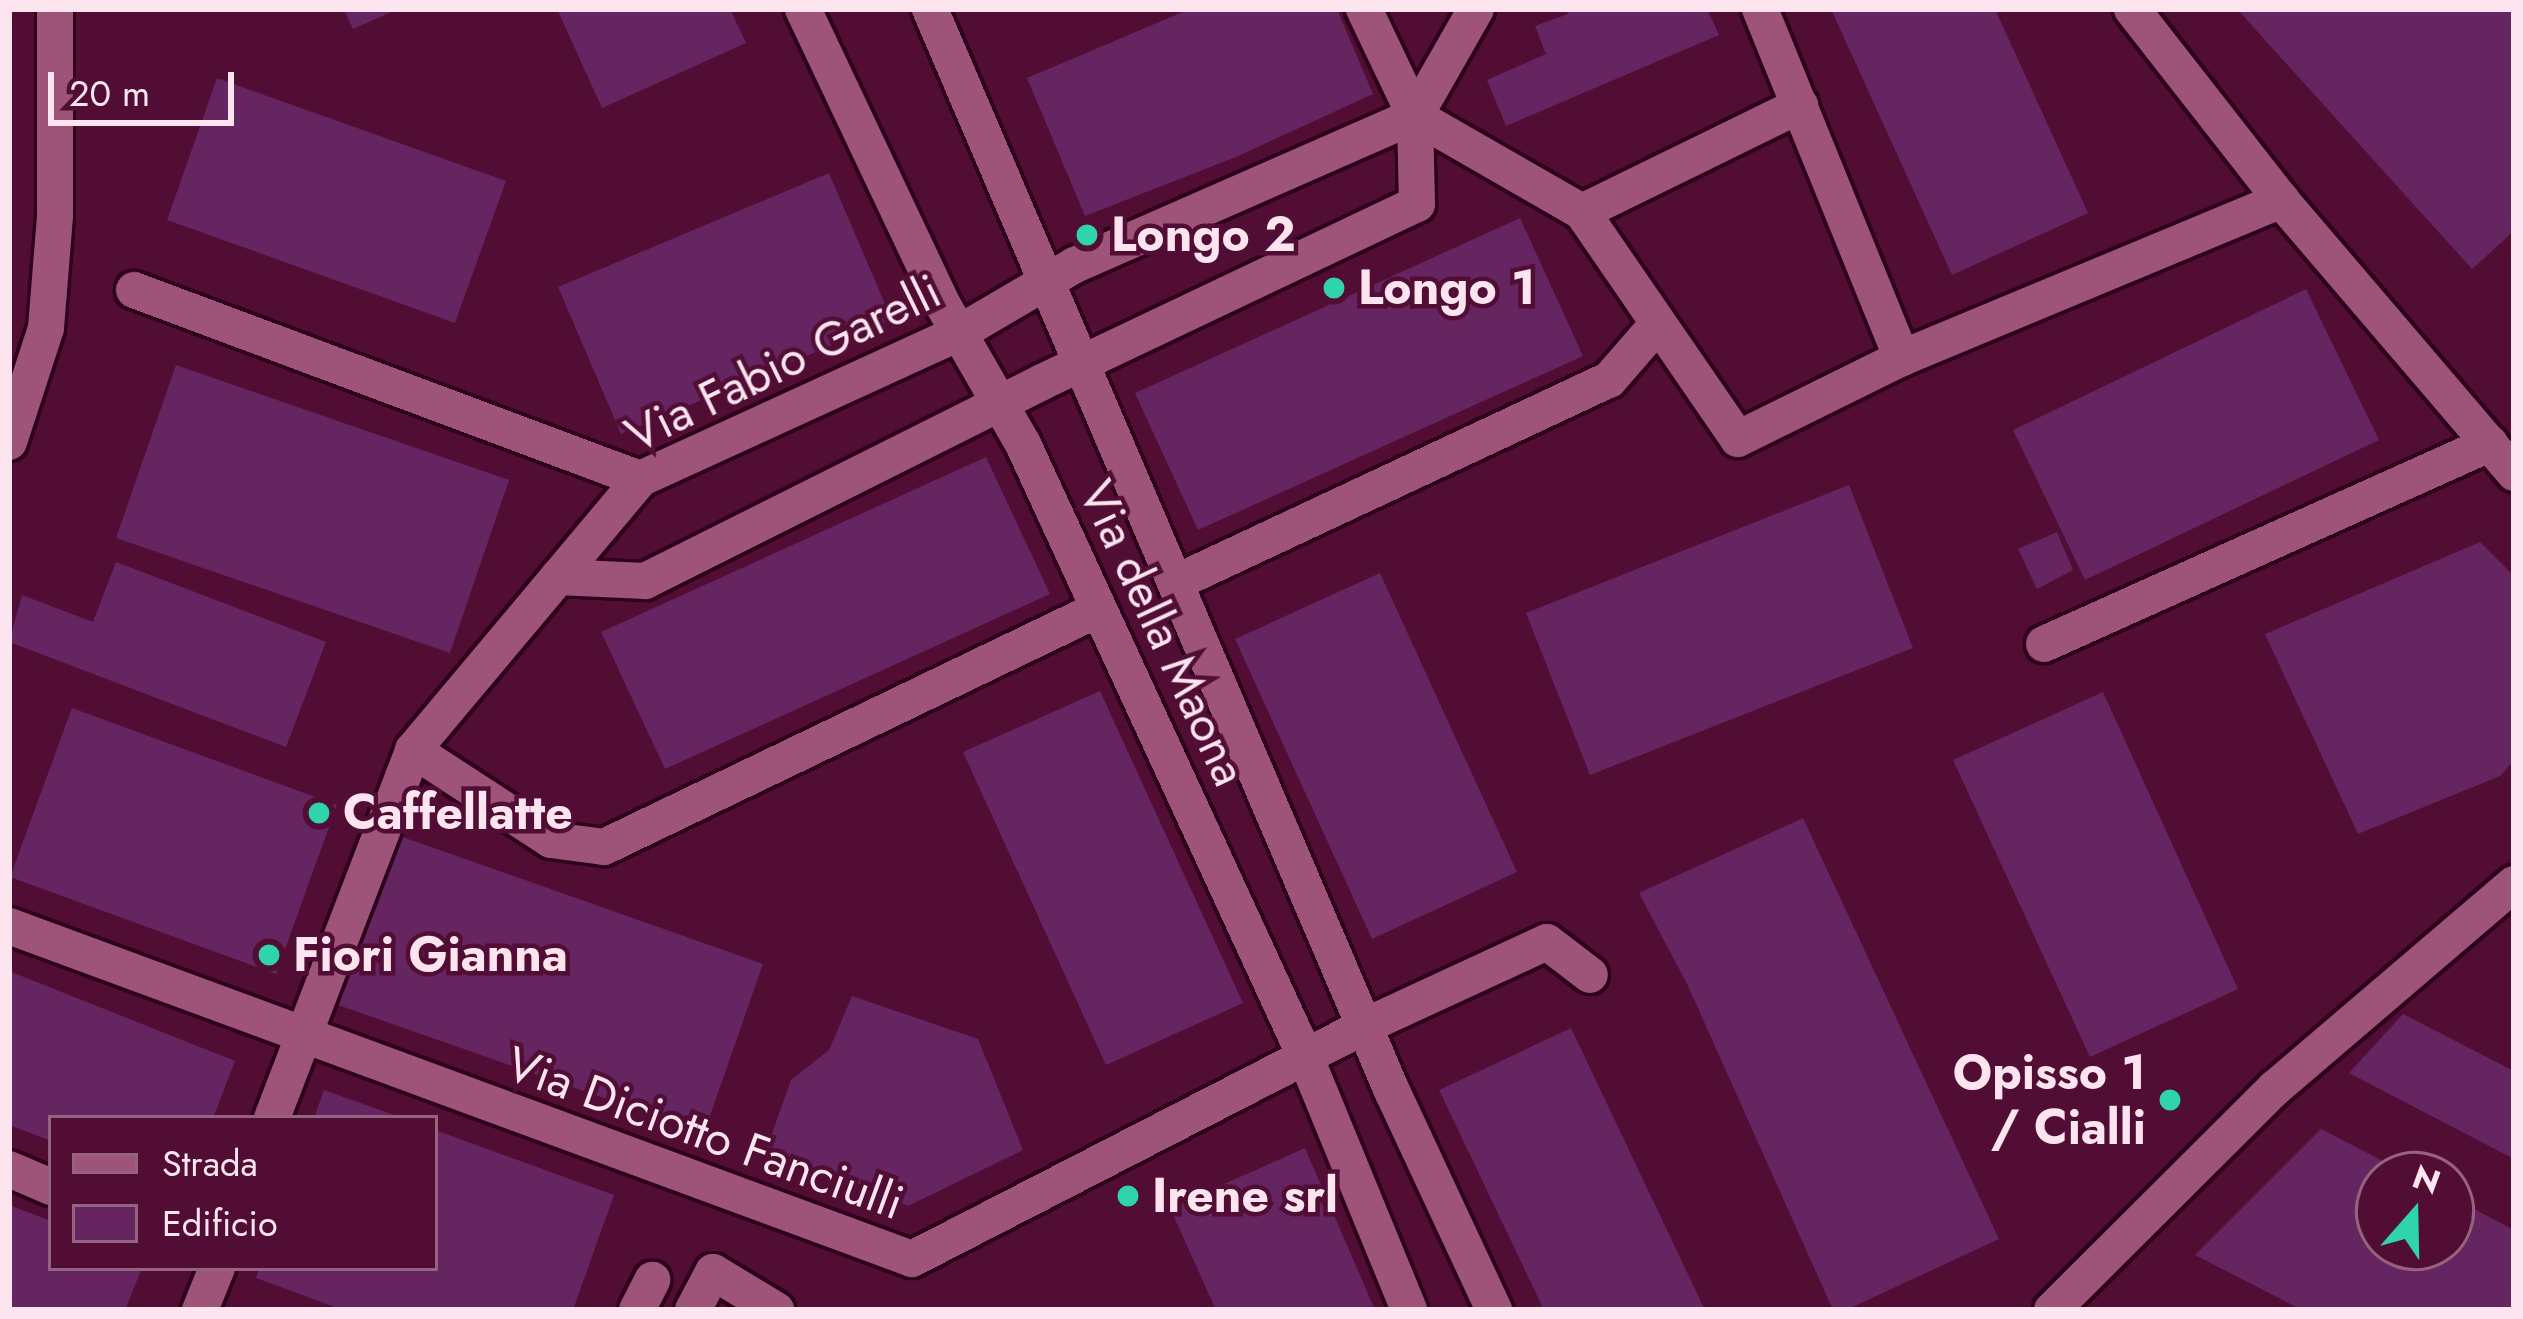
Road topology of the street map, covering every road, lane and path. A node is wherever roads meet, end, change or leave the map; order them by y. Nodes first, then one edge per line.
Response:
1 (55, 9) edge
2 (803, 9) edge
3 (930, 9) edge
4 (1364, 9) edge
5 (1477, 9) edge
6 (1760, 9) edge
7 (2132, 9) edge
8 (1800, 105) junction
9 (1415, 116) junction
10 (2281, 200) junction
11 (1582, 212) junction
12 (1060, 273) junction
13 (134, 290) dead end
14 (1656, 326) junction
15 (959, 333) junction
16 (1902, 358) junction
17 (1083, 363) junction
18 (1000, 404) junction
19 (9, 442) edge
20 (2490, 444) junction
21 (2514, 472) edge
22 (640, 479) junction
23 (558, 577) junction
24 (1177, 582) junction
25 (1099, 609) junction
26 (2044, 644) dead end
27 (412, 750) junction
28 (2514, 884) edge
29 (9, 926) edge
30 (1590, 975) dead end
31 (1355, 1031) junction
32 (300, 1037) junction
33 (1305, 1057) junction
34 (273, 1115) edge
35 (9, 1169) edge
36 (48, 1186) edge
37 (217, 1271) edge
38 (205, 1309) edge
39 (693, 1310) edge
40 (776, 1310) edge
41 (1409, 1310) edge
42 (1494, 1310) edge
43 (2053, 1310) edge

1 - 19 street
2 - 15 street, Via della Maona
3 - 12 street, Via della Maona
4 - 9 street
5 - 9 street
6 - 8 street
7 - 10 street
8 - 11 street
8 - 16 street
9 - 11 street
9 - 12 street, Via Fabio Garelli
9 - 17 street
10 - 16 street
10 - 20 street
11 - 14 street
12 - 15 street, Via Fabio Garelli
12 - 17 street, Via della Maona
13 - 22 street
14 - 16 street
14 - 24 street
15 - 18 street, Via della Maona
15 - 22 street, Via Fabio Garelli
17 - 18 street
17 - 24 street, Via della Maona
18 - 23 street
18 - 25 street, Via della Maona
20 - 21 street
20 - 26 street
22 - 23 street, Via Fabio Garelli
23 - 27 street, Via Fabio Garelli
24 - 31 street, Via della Maona
25 - 27 street
25 - 33 street, Via della Maona
27 - 32 street, Via Fabio Garelli
28 - 43 street
29 - 32 street, Via Diciotto Fanciulli
30 - 31 street, Via Diciotto Fanciulli
31 - 33 street, Via Diciotto Fanciulli
31 - 42 street, Via della Maona
32 - 33 street, Via Diciotto Fanciulli
32 - 34 street, Via Fabio Garelli
33 - 41 street, Via della Maona
35 - 36 street
37 - 38 street
39 - 40 street

